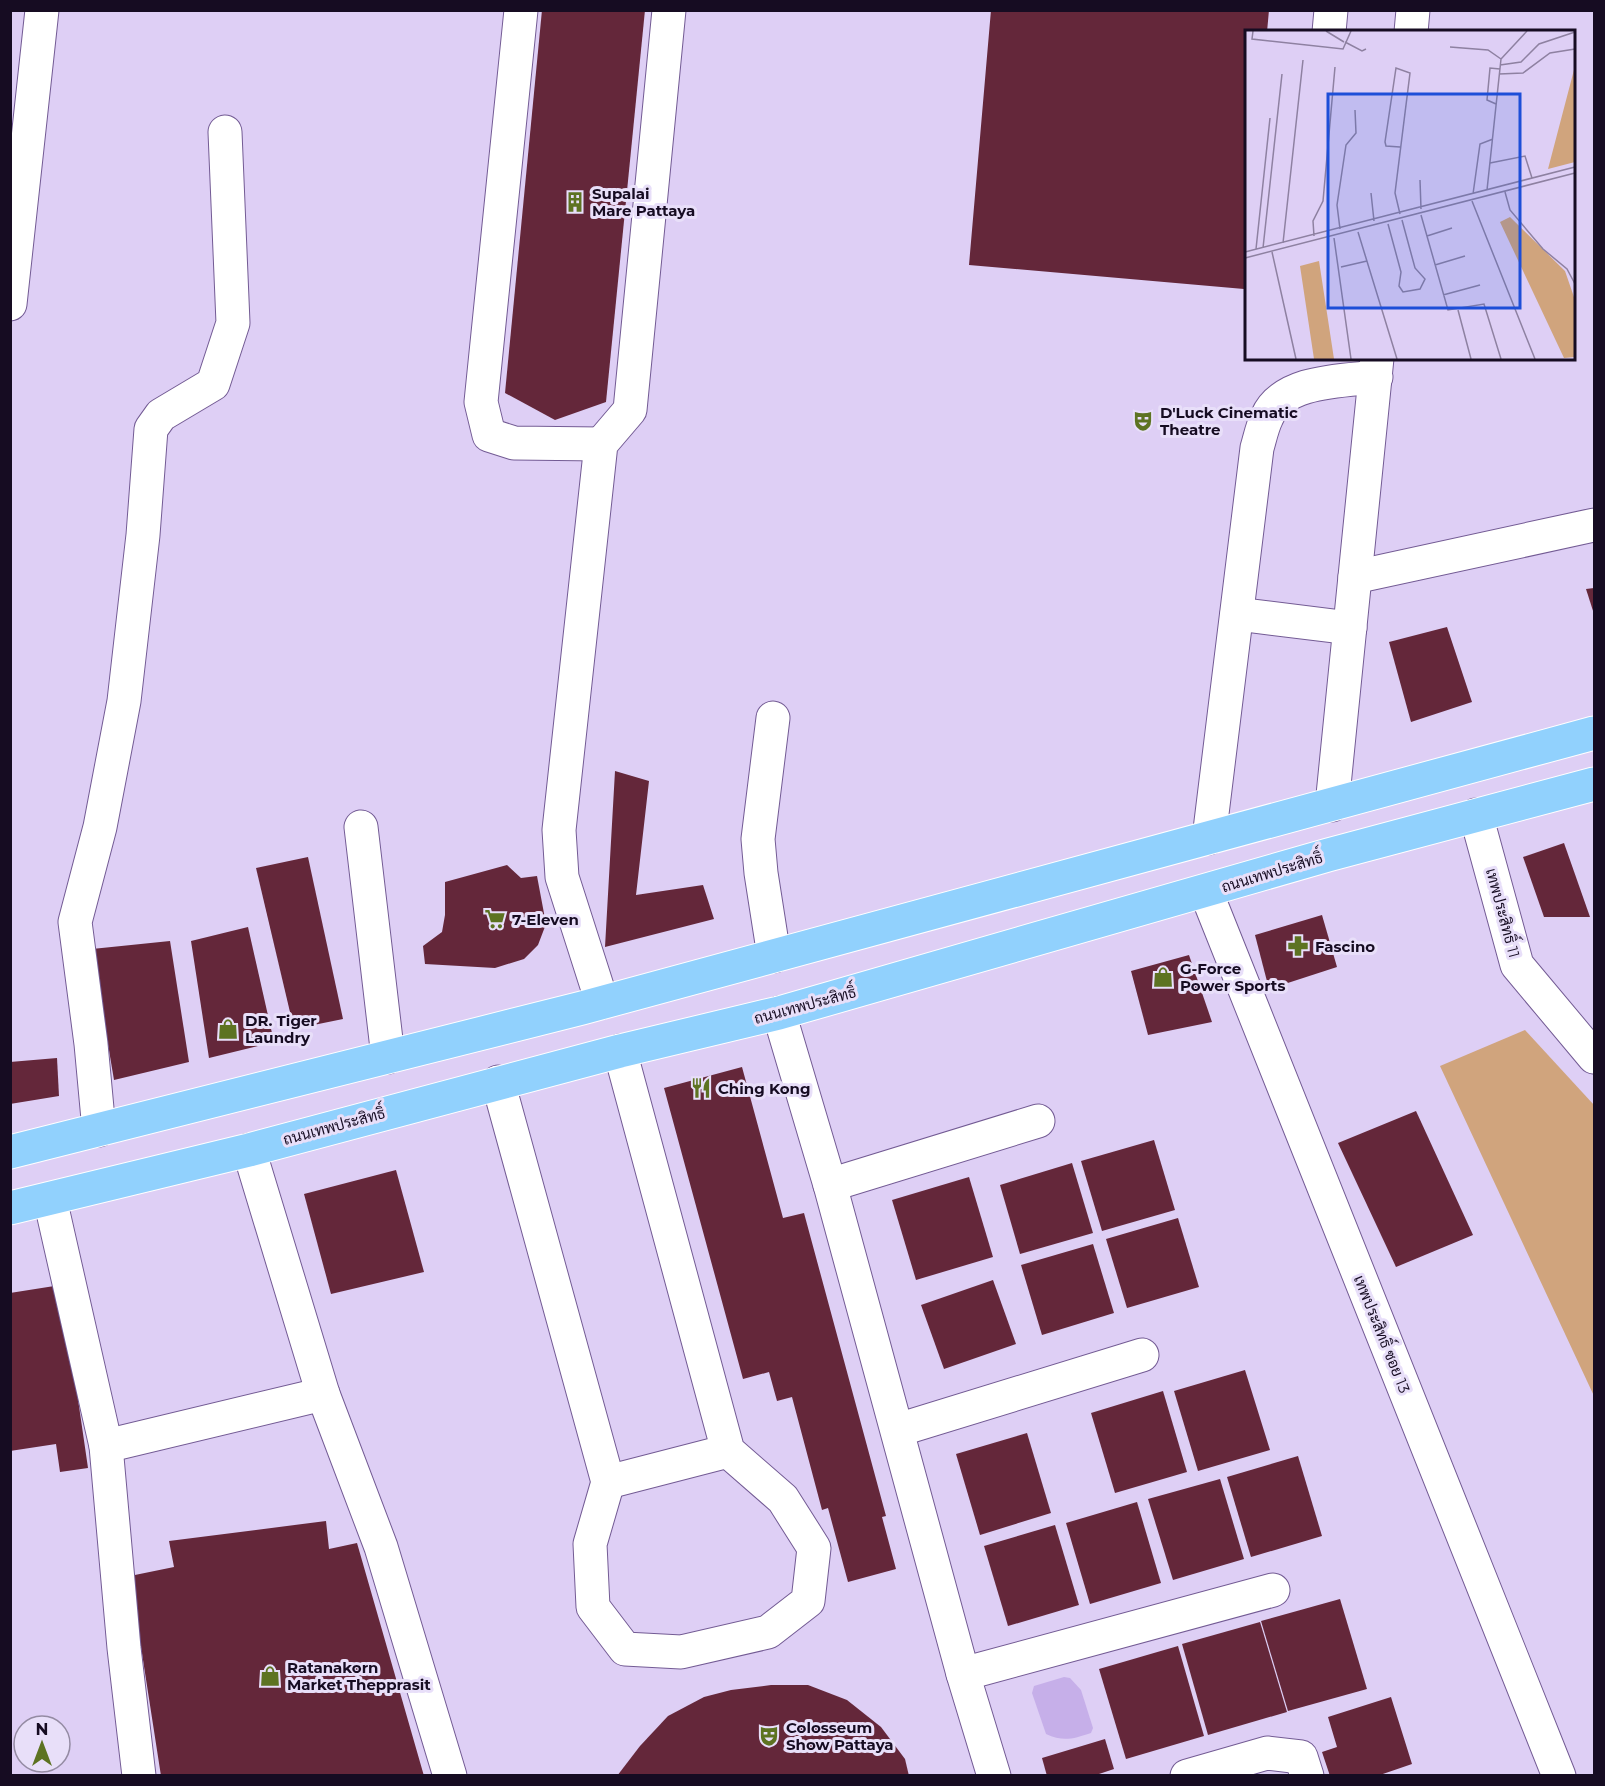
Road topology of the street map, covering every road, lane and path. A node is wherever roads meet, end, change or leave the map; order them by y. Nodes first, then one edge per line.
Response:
1 (42, 10) edge
2 (521, 10) edge
3 (669, 10) edge
4 (1331, 10) edge
5 (1413, 10) edge
6 (1329, 30) edge
7 (1411, 30) edge
8 (225, 132) dead end
9 (10, 304) edge
10 (1376, 368) edge
11 (601, 444) junction
12 (1594, 525) edge
13 (1355, 577) junction
14 (1237, 614) junction
15 (1350, 628) junction
16 (773, 718) dead end
17 (1594, 733) edge
18 (1594, 784) edge
19 (1332, 805) junction
20 (1476, 815) junction
21 (361, 827) dead end
22 (1209, 838) junction
23 (1206, 892) junction
24 (774, 956) junction
25 (602, 1002) junction
26 (779, 1013) junction
27 (620, 1051) junction
28 (388, 1057) junction
29 (1594, 1057) edge
30 (498, 1082) junction
31 (1038, 1121) dead end
32 (99, 1130) junction
33 (249, 1150) junction
34 (10, 1152) edge
35 (830, 1185) junction
36 (50, 1199) junction
37 (10, 1208) edge
38 (1142, 1355) dead end
39 (323, 1394) junction
40 (898, 1430) junction
41 (106, 1446) junction
42 (728, 1451) junction
43 (608, 1482) junction
44 (1273, 1590) dead end
45 (963, 1674) junction
46 (140, 1776) edge
47 (450, 1776) edge
48 (994, 1776) edge
49 (1187, 1776) edge
50 (1307, 1776) edge
51 (1559, 1776) edge

1 - 9 street
2 - 11 street
3 - 11 street
4 - 6 street
5 - 7 street
8 - 32 street
10 - 13 street
10 - 14 street
11 - 25 street
12 - 13 street
13 - 15 street
14 - 15 street
14 - 22 street
15 - 19 street
16 - 24 street
17 - 19 main road
18 - 20 main road, ถนนเทพประสิทธิ์
19 - 22 main road
20 - 23 main road, ถนนเทพประสิทธิ์
20 - 29 street, เทพประสิทธิ์ 11
21 - 28 street
22 - 24 main road
23 - 26 main road, ถนนเทพประสิทธิ์
23 - 51 street, เทพประสิทธิ์ ซอย 13
24 - 25 main road
25 - 28 main road
26 - 27 main road, ถนนเทพประสิทธิ์
26 - 35 street
27 - 30 main road, ถนนเทพประสิทธิ์
27 - 42 street
28 - 32 main road
30 - 33 main road, ถนนเทพประสิทธิ์
30 - 43 street
31 - 35 street
32 - 34 main road
33 - 36 main road, ถนนเทพประสิทธิ์
33 - 39 street
35 - 40 street
36 - 37 main road, ถนนเทพประสิทธิ์
36 - 41 street
38 - 40 street
39 - 41 street
39 - 47 street
40 - 45 street
41 - 46 street
42 - 43 street
42 - 43 street
44 - 45 street
45 - 48 street
49 - 50 street

